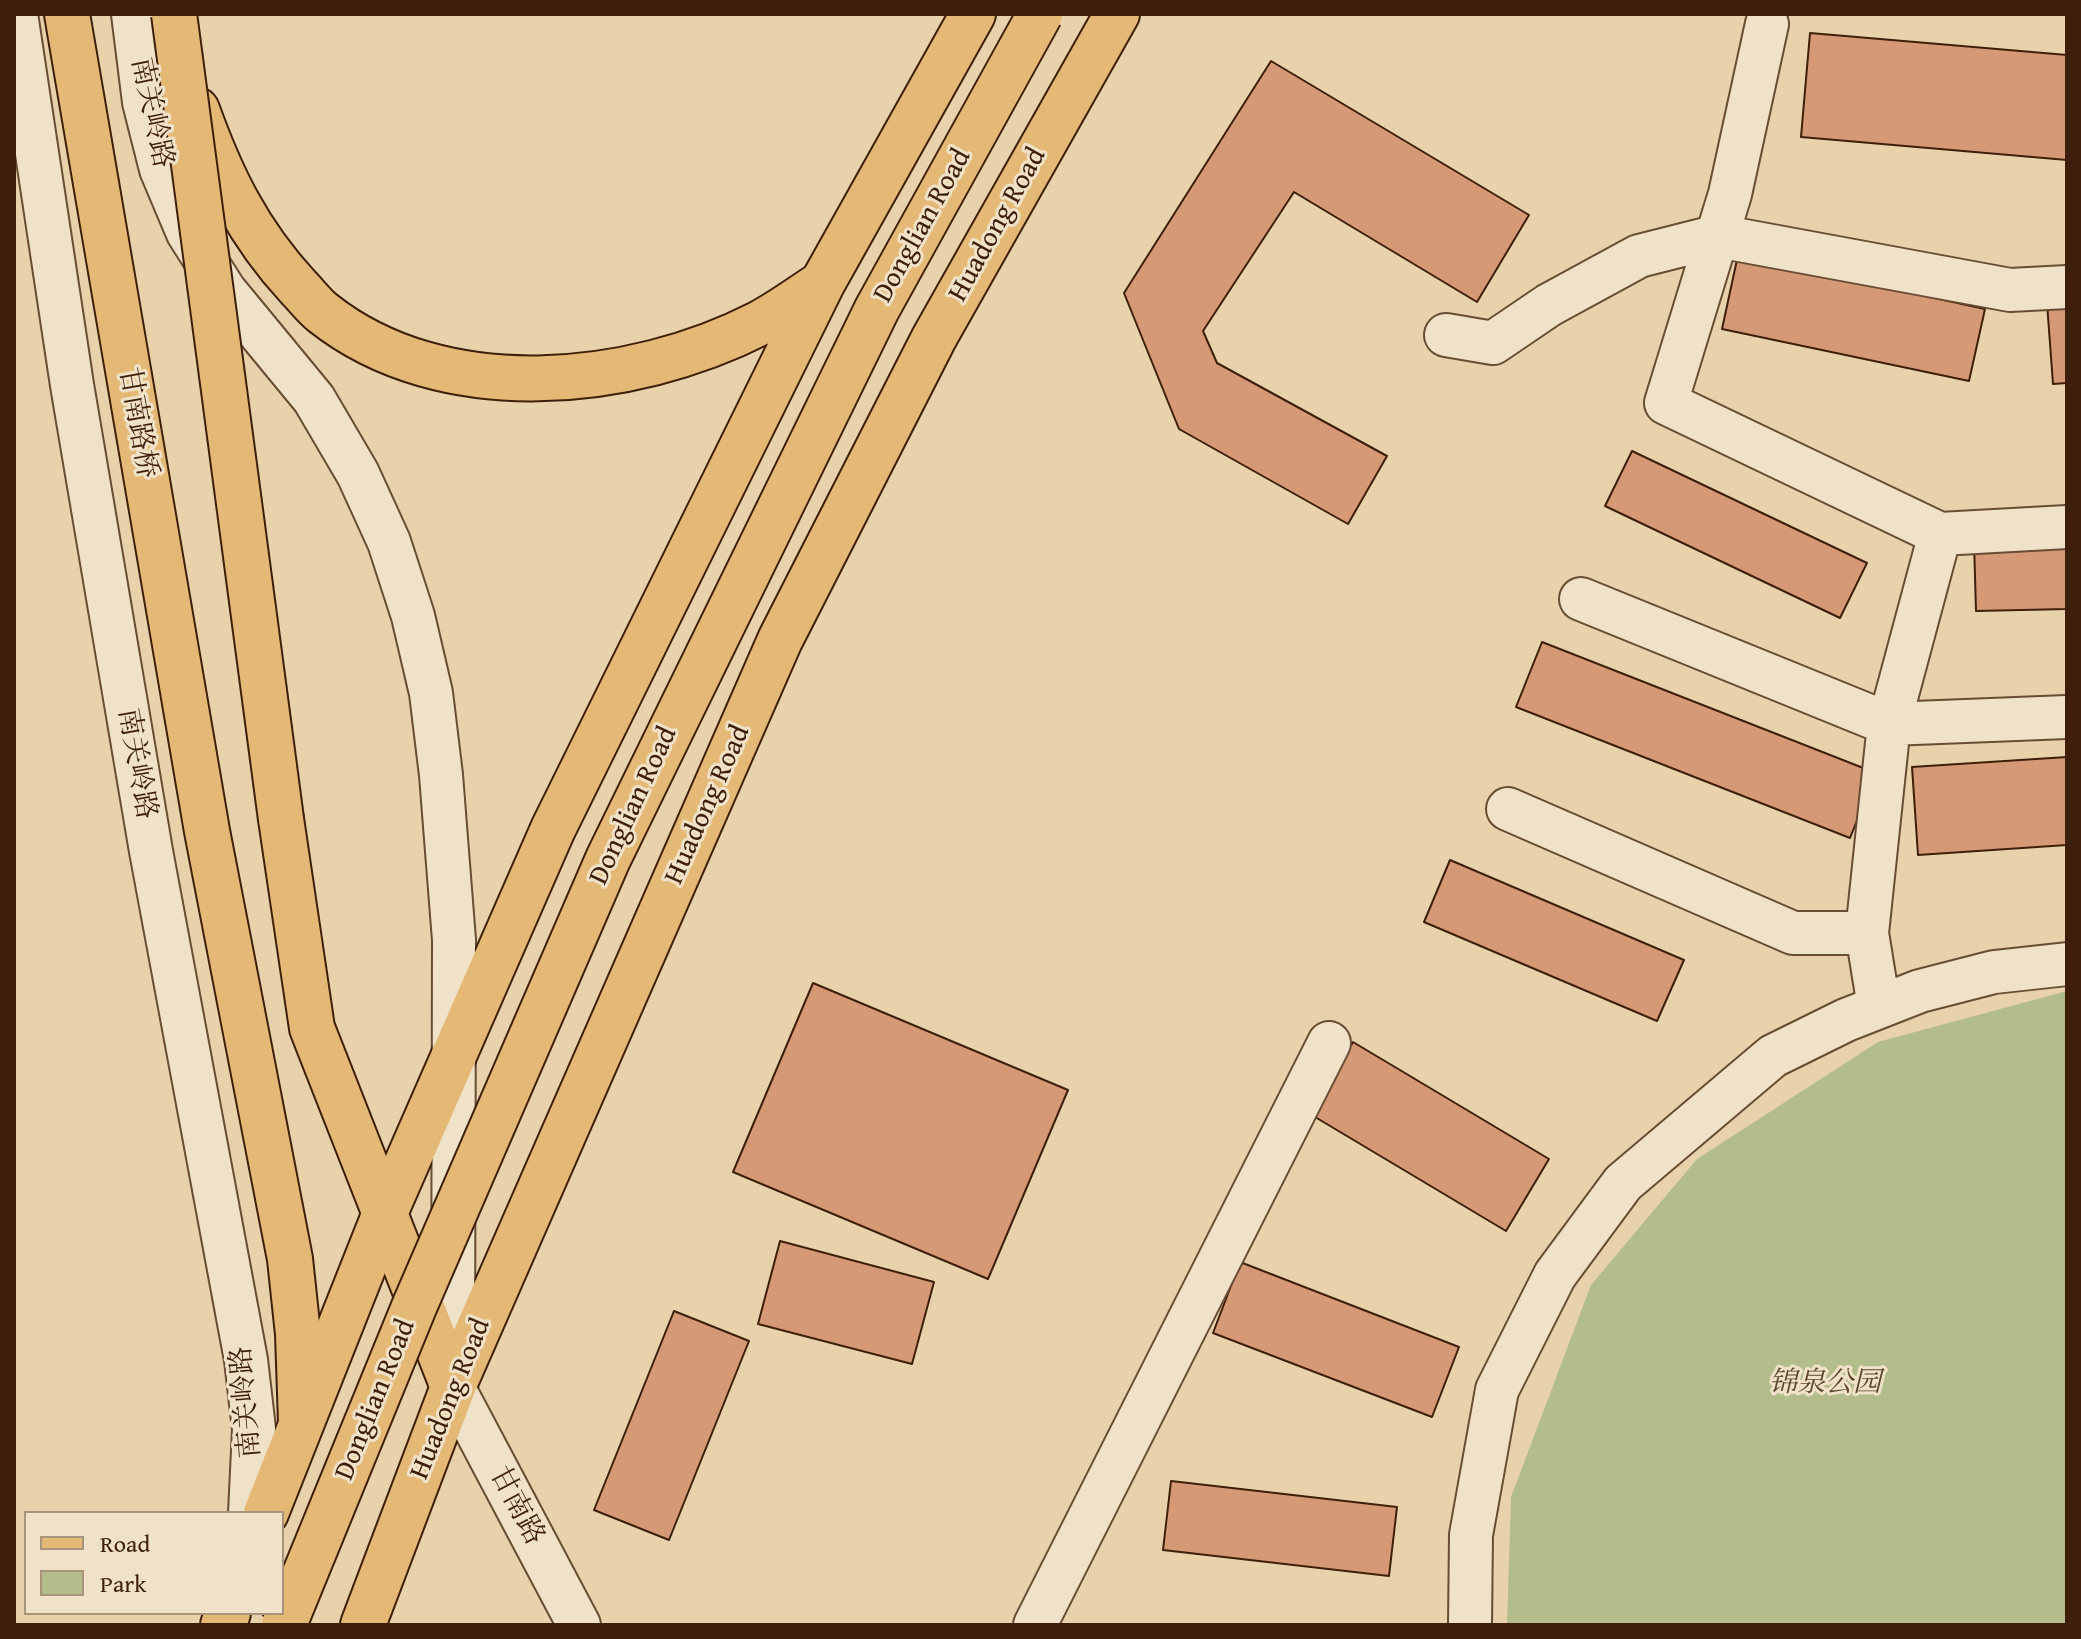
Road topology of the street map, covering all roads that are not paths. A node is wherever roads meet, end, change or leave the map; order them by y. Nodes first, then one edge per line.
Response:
1 (16, 14) edge
2 (67, 14) edge
3 (973, 14) edge
4 (1040, 14) edge
5 (1117, 14) edge
6 (160, 15) edge
7 (1767, 24) dead end
8 (1718, 236) junction
9 (823, 282) junction
10 (2067, 287) edge
11 (1446, 335) dead end
12 (2067, 527) edge
13 (1940, 534) junction
14 (1581, 599) dead end
15 (2067, 717) edge
16 (1889, 724) junction
17 (1508, 809) dead end
18 (1867, 933) junction
19 (2067, 964) edge
20 (1879, 1007) junction
21 (1329, 1043) dead end
22 (454, 1054) junction
23 (385, 1213) junction
24 (453, 1387) junction
25 (301, 1423) junction
26 (250, 1511) edge
27 (267, 1511) edge
28 (284, 1625) edge
29 (363, 1625) edge
30 (579, 1625) edge
31 (1035, 1625) edge
32 (1470, 1625) edge

1 - 26 street, 南关岭路
2 - 25 main road, 甘南路桥
3 - 9 main road
4 - 28 main road, Donglian Road, bridge
5 - 24 main road, Huadong Road
6 - 9 main road, bridge
6 - 22 street, 南关岭路
6 - 23 main road, bridge
7 - 8 street
8 - 10 street
8 - 11 street
8 - 13 street
9 - 22 main road
12 - 13 street
13 - 16 street
14 - 16 street
15 - 16 street
16 - 18 street
17 - 18 street
18 - 20 street
19 - 20 street
20 - 32 street
21 - 31 street
22 - 23 main road
22 - 24 street, 南关岭路
23 - 24 main road
23 - 25 main road
24 - 29 main road, Huadong Road
24 - 30 street, 甘南路
25 - 27 main road

